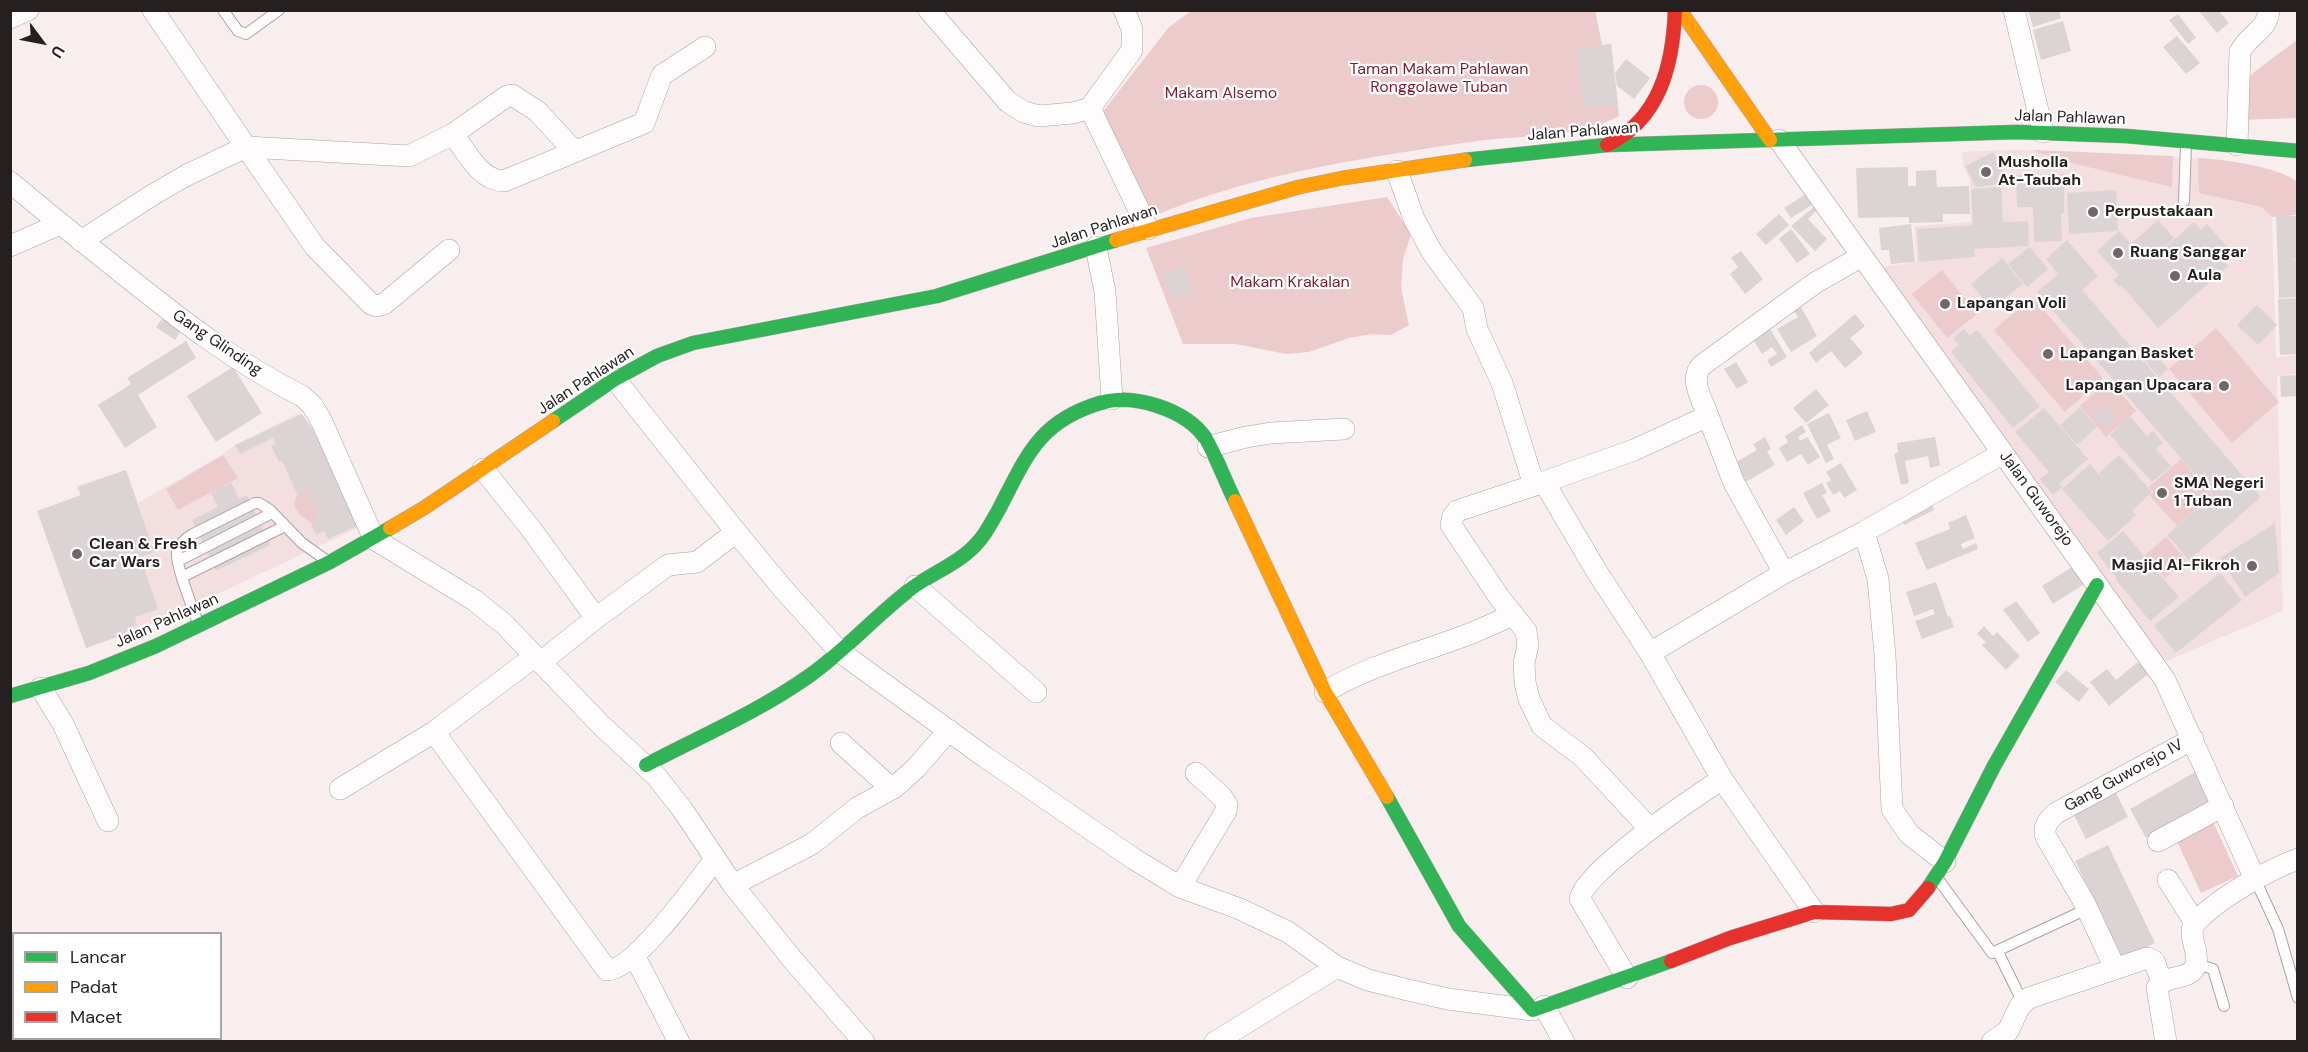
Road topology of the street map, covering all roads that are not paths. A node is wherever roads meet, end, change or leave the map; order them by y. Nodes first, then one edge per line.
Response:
1 (28, 10) edge
2 (153, 10) edge
3 (223, 10) edge
4 (279, 10) edge
5 (929, 10) edge
6 (1125, 10) edge
7 (1675, 10) edge
8 (1680, 10) edge
9 (2014, 10) edge
10 (2269, 10) edge
11 (10, 18) edge
12 (705, 47) dead end
13 (1090, 108) junction
14 (2043, 132) junction
15 (453, 134) junction
16 (1774, 140) junction
17 (2186, 141) junction
18 (1607, 145) junction
19 (2237, 145) junction
20 (246, 147) junction
21 (574, 151) junction
22 (2298, 151) edge
23 (1397, 171) junction
24 (10, 182) edge
25 (2184, 201) dead end
26 (60, 224) junction
27 (1148, 229) junction
28 (81, 241) junction
29 (10, 246) edge
30 (1096, 247) junction
31 (449, 250) dead end
32 (1862, 256) junction
33 (615, 379) junction
34 (1112, 399) junction
35 (1708, 416) junction
36 (1344, 429) dead end
37 (1208, 447) junction
38 (2003, 453) junction
39 (483, 469) junction
40 (1539, 483) junction
41 (272, 513) junction
42 (285, 526) junction
43 (736, 532) junction
44 (1864, 532) junction
45 (374, 539) junction
46 (178, 561) junction
47 (330, 562) junction
48 (1784, 573) junction
49 (182, 577) junction
50 (2097, 585) junction
51 (915, 586) junction
52 (1513, 614) junction
53 (596, 618) junction
54 (199, 626) junction
55 (840, 652) junction
56 (1650, 653) junction
57 (538, 659) junction
58 (41, 688) junction
59 (1036, 692) dead end
60 (1325, 692) junction
61 (10, 696) edge
62 (949, 730) junction
63 (435, 732) junction
64 (2193, 739) junction
65 (841, 742) dead end
66 (646, 765) junction
67 (1196, 773) dead end
68 (1722, 779) junction
69 (891, 788) junction
70 (340, 789) dead end
71 (2223, 806) junction
72 (108, 821) dead end
73 (1650, 829) junction
74 (2158, 841) dead end
75 (715, 859) junction
76 (2298, 859) edge
77 (1941, 869) junction
78 (2168, 879) dead end
79 (2255, 879) junction
80 (733, 885) junction
81 (1180, 887) junction
82 (2087, 909) junction
83 (1814, 912) junction
84 (2195, 923) junction
85 (1998, 952) junction
86 (635, 957) junction
87 (2196, 964) junction
88 (1337, 967) junction
89 (2115, 968) junction
90 (1627, 978) junction
91 (2162, 982) junction
92 (2298, 998) edge
93 (2023, 1003) junction
94 (2224, 1006) dead end
95 (1538, 1008) junction
96 (679, 1041) edge
97 (864, 1041) edge
98 (1215, 1041) edge
99 (1564, 1041) edge
100 (1992, 1041) edge
101 (2166, 1041) edge

1 - 11 street
2 - 20 street
3 - 4 lane
5 - 13 street
6 - 13 street
7 - 18 main road
8 - 16 main road
9 - 14 street
10 - 19 street
12 - 21 street
13 - 27 street
14 - 16 main road, Jalan Pahlawan
14 - 17 main road, Jalan Pahlawan
15 - 20 street
15 - 21 street
15 - 21 street
16 - 18 main road, Jalan Pahlawan
16 - 32 street, Jalan Guworejo
17 - 19 main road, Jalan Pahlawan
17 - 25 lane
18 - 23 main road, Jalan Pahlawan
19 - 22 main road, Jalan Pahlawan
20 - 28 street
20 - 31 street
23 - 27 main road, Jalan Pahlawan
23 - 40 street
24 - 26 street, Gang Glinding
26 - 28 street, Gang Glinding
26 - 29 street
27 - 30 main road, Jalan Pahlawan
28 - 45 street, Gang Glinding
30 - 33 main road, Jalan Pahlawan
30 - 34 street
32 - 35 street
32 - 38 street, Jalan Guworejo
33 - 39 main road, Jalan Pahlawan
33 - 43 street
34 - 37 main road
34 - 51 main road
35 - 40 street
35 - 48 street
36 - 37 street
37 - 60 main road
38 - 44 street
38 - 50 street, Jalan Guworejo
39 - 45 main road, Jalan Pahlawan
39 - 53 street
40 - 52 street
40 - 56 street
41 - 42 lane
41 - 46 lane
41 - 46 lane
42 - 47 lane
42 - 49 lane
43 - 53 street
43 - 55 street
44 - 48 street
44 - 77 street
45 - 47 main road, Jalan Pahlawan
45 - 57 street
46 - 49 lane
47 - 54 main road, Jalan Pahlawan
48 - 56 street
49 - 54 lane
50 - 64 street, Jalan Guworejo
50 - 77 main road
51 - 55 main road
51 - 59 street
52 - 60 street
52 - 73 street
53 - 57 street
54 - 58 main road, Jalan Pahlawan
55 - 62 street
55 - 66 main road
56 - 68 street
57 - 63 street
57 - 66 street
58 - 61 main road, Jalan Pahlawan
58 - 72 street
60 - 95 main road
62 - 69 street
62 - 81 street
63 - 70 street
63 - 86 street
64 - 71 street, Jalan Guworejo
64 - 82 street, Gang Guworejo IV
65 - 69 street
66 - 75 street
67 - 81 street
68 - 73 street
68 - 83 street
69 - 80 street
71 - 74 street
71 - 79 street, Jalan Guworejo
73 - 90 street
75 - 80 street
75 - 86 street
76 - 79 street
77 - 83 main road
77 - 85 lane
78 - 84 street
79 - 84 street
79 - 92 lane
80 - 97 street
81 - 88 street
82 - 85 lane
82 - 89 street
83 - 90 main road
84 - 87 street
85 - 93 lane
86 - 96 street
87 - 91 street
87 - 94 lane
88 - 95 street
88 - 98 street
89 - 91 street
89 - 93 street
90 - 95 main road
91 - 101 street
93 - 100 street
95 - 99 street

